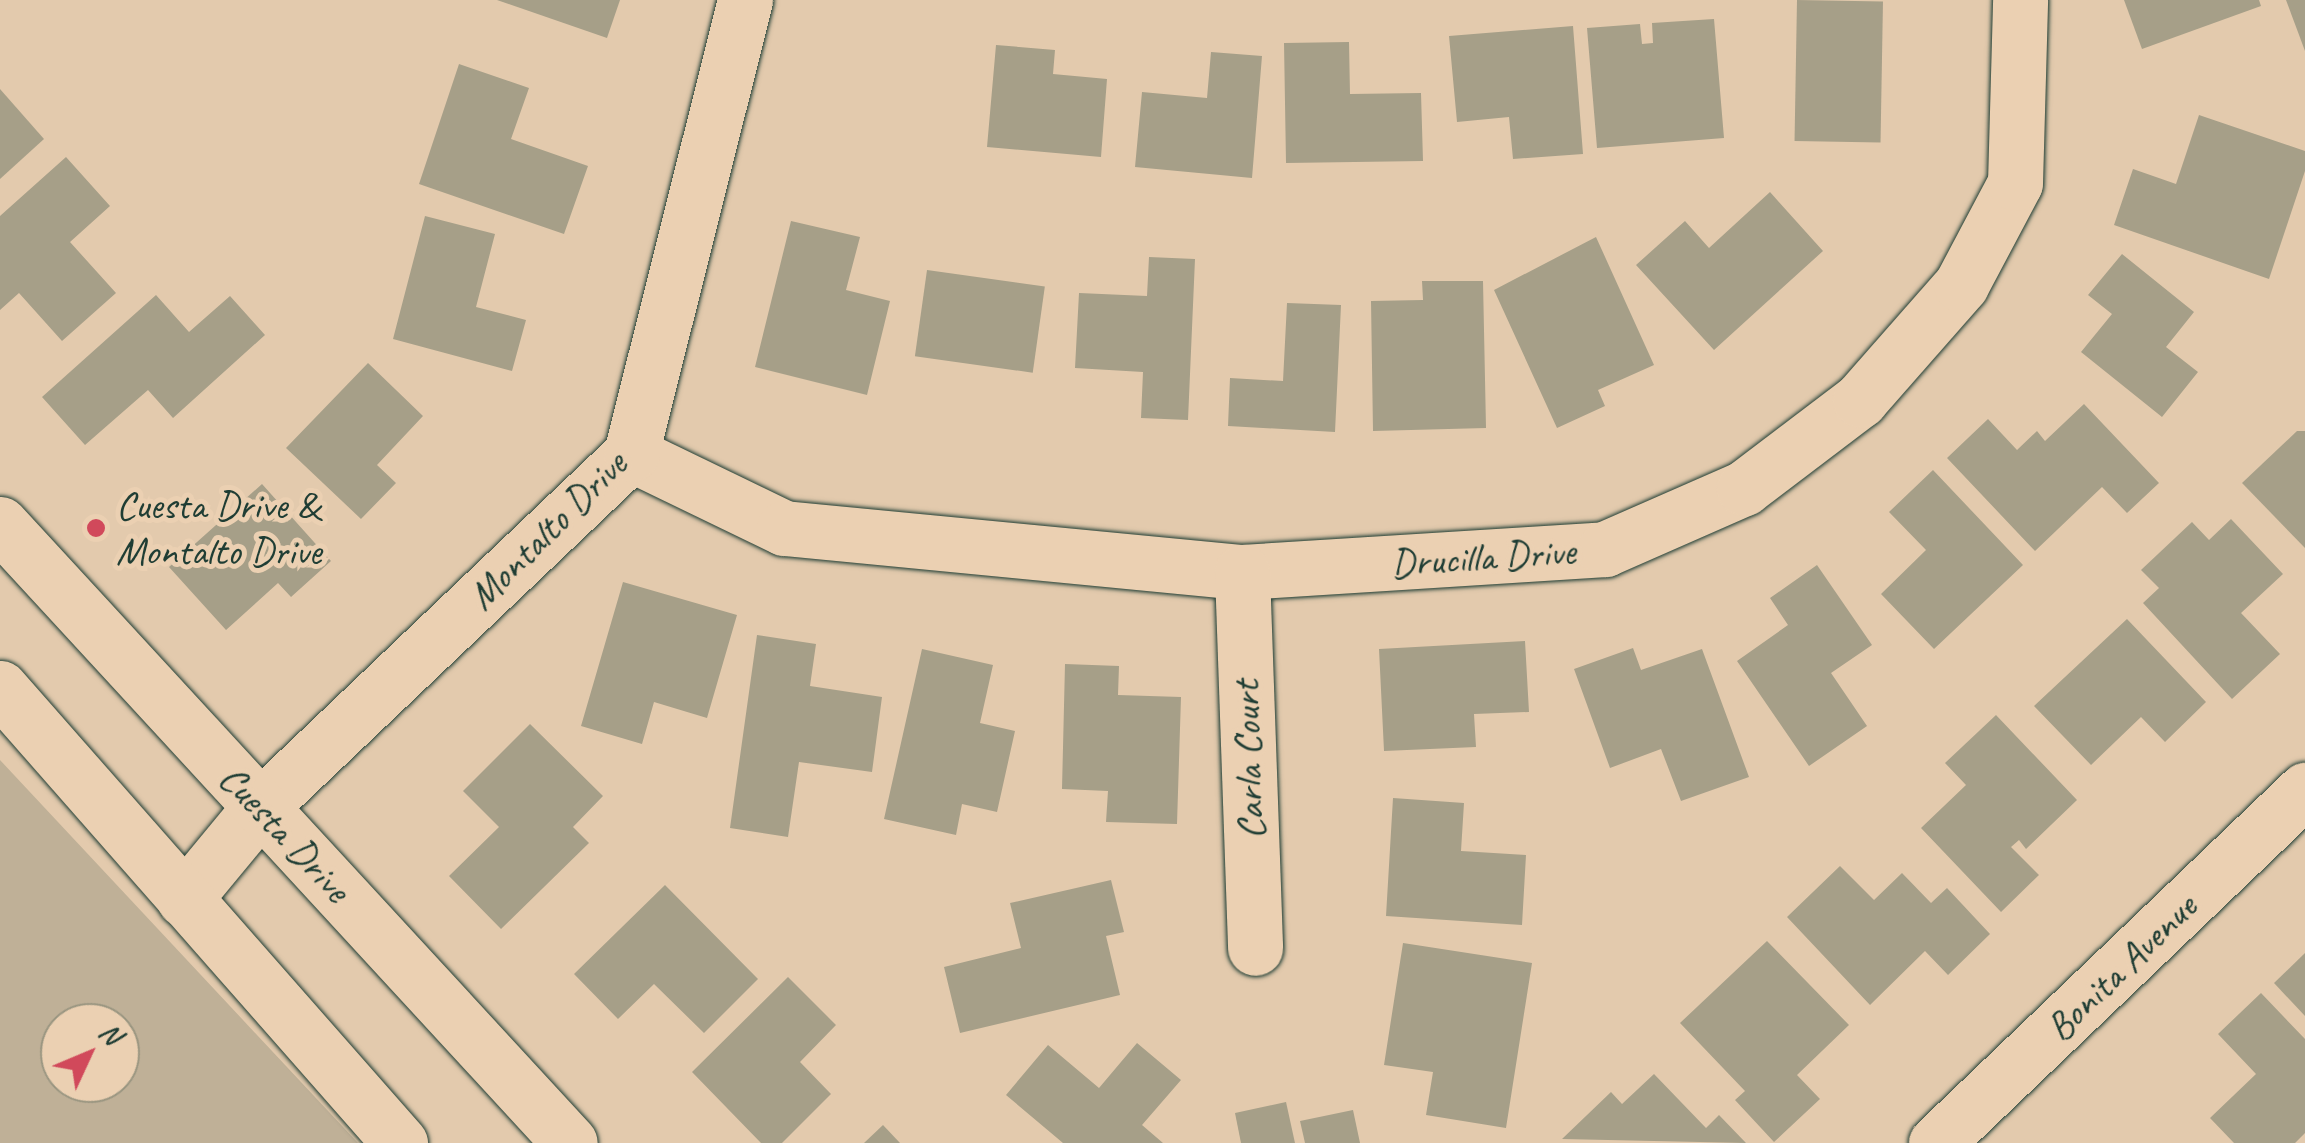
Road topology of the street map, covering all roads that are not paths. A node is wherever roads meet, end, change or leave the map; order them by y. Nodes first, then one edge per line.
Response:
1 (745, 0) edge
2 (2020, 0) edge
3 (631, 454) junction
4 (0, 524) edge
5 (1242, 572) junction
6 (0, 688) edge
7 (2305, 790) edge
8 (260, 807) junction
9 (184, 900) junction
10 (1256, 948) dead end
11 (400, 1143) edge
12 (570, 1143) edge
13 (1936, 1143) edge

1 - 3 street, Montalto Drive
2 - 5 street, Drucilla Drive
3 - 5 street, Drucilla Drive
3 - 8 street, Montalto Drive
4 - 8 street, Cuesta Drive
5 - 10 street, Carla Court
6 - 9 street
7 - 13 street, Bonita Avenue
8 - 9 street, Montalto Drive
8 - 12 street, Cuesta Drive
9 - 11 street

